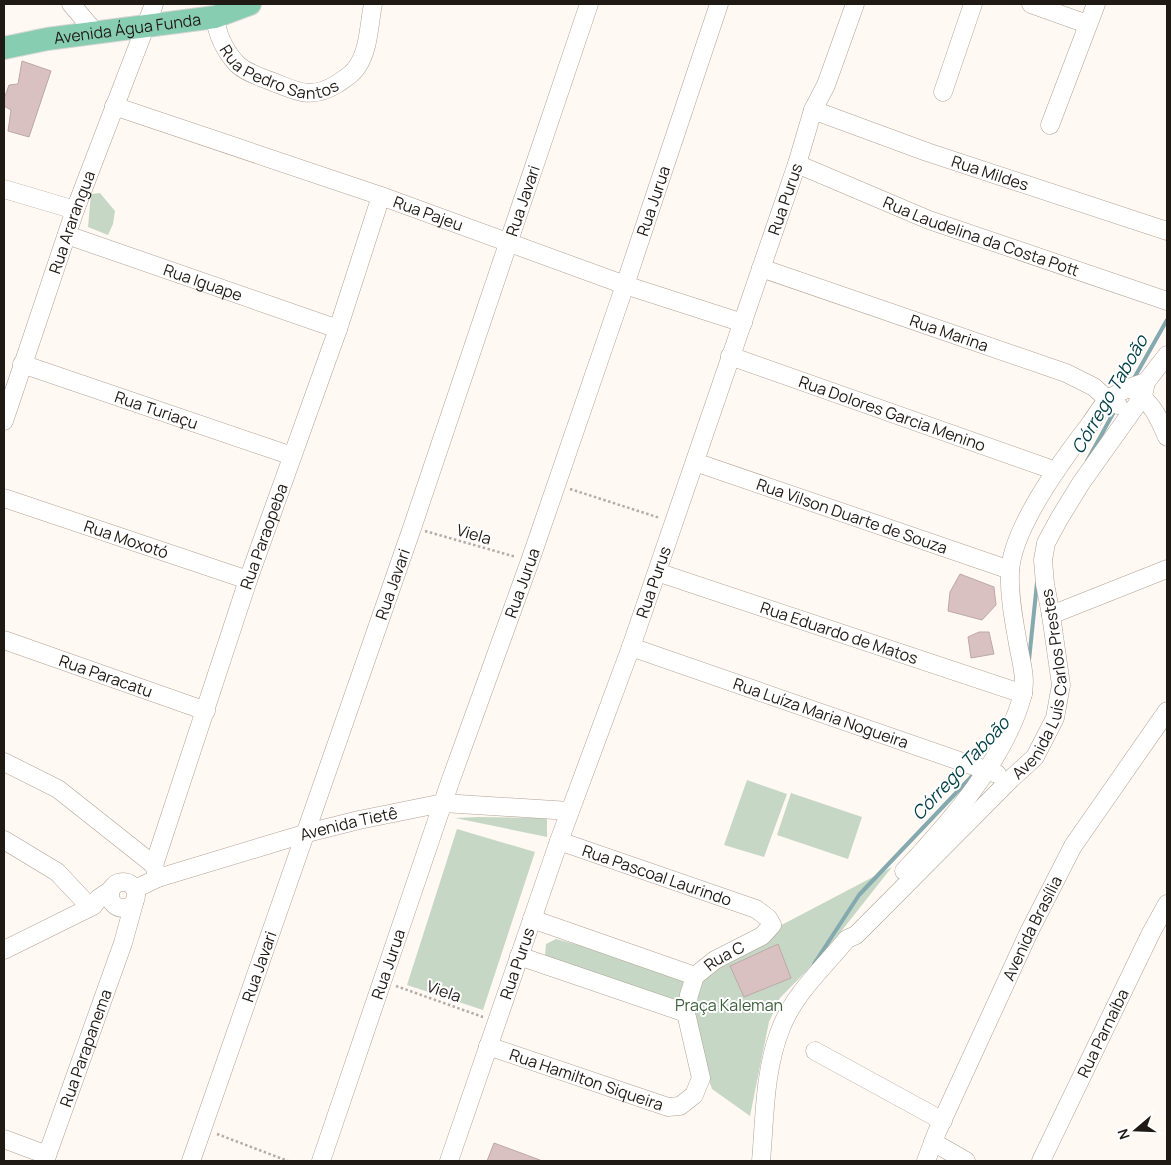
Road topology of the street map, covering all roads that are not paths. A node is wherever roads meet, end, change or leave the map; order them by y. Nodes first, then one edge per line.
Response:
1 (70, 4) edge
2 (154, 4) edge
3 (250, 4) edge
4 (373, 4) edge
5 (589, 4) edge
6 (720, 4) edge
7 (855, 4) edge
8 (972, 4) edge
9 (1031, 4) edge
10 (1096, 4) edge
11 (215, 17) junction
12 (1087, 24) junction
13 (146, 27) junction
14 (95, 32) junction
15 (4, 48) edge
16 (943, 92) dead end
17 (114, 106) junction
18 (813, 110) junction
19 (1050, 125) dead end
20 (797, 164) junction
21 (4, 189) edge
22 (381, 196) junction
23 (75, 210) junction
24 (1167, 231) edge
25 (67, 235) junction
26 (509, 242) junction
27 (761, 268) junction
28 (625, 285) junction
29 (1167, 301) edge
30 (743, 323) junction
31 (338, 329) junction
32 (1167, 355) edge
33 (730, 356) junction
34 (22, 364) junction
35 (1139, 389) junction
36 (1108, 400) junction
37 (1130, 413) junction
38 (4, 421) edge
39 (1167, 437) edge
40 (292, 456) junction
41 (695, 462) junction
42 (1056, 471) junction
43 (4, 498) edge
44 (1010, 570) junction
45 (1167, 570) edge
46 (657, 572) junction
47 (248, 580) junction
48 (1051, 615) junction
49 (4, 640) edge
50 (631, 647) junction
51 (1023, 694) junction
52 (206, 711) junction
53 (1167, 711) edge
54 (4, 762) edge
55 (987, 772) junction
56 (1011, 779) junction
57 (444, 802) junction
58 (570, 811) junction
59 (306, 833) junction
60 (4, 840) edge
61 (559, 841) junction
62 (156, 871) junction
63 (135, 896) junction
64 (113, 898) junction
65 (1167, 904) edge
66 (91, 906) junction
67 (756, 909) joint
68 (532, 919) junction
69 (126, 934) junction
70 (847, 939) junction
71 (4, 950) edge
72 (519, 956) junction
73 (695, 976) junction
74 (686, 1013) junction
75 (488, 1046) junction
76 (815, 1051) dead end
77 (700, 1078) joint
78 (942, 1121) junction
79 (4, 1139) edge
80 (933, 1142) junction
81 (46, 1158) edge
82 (191, 1161) edge
83 (321, 1161) edge
84 (448, 1161) edge
85 (761, 1161) edge
86 (926, 1161) edge
87 (966, 1161) edge
88 (1041, 1161) edge

1 - 14 street
2 - 13 street, Rua Ararangua
3 - 11 main road, Avenida Água Funda
4 - 11 street, Rua Pedro Santos
5 - 26 street, Rua Javari
6 - 28 street, Rua Jurua
7 - 18 street, Rua Purus
8 - 16 street
9 - 12 street
10 - 12 street
11 - 13 main road, Avenida Água Funda
12 - 19 street
13 - 14 main road, Avenida Água Funda
13 - 17 street, Rua Ararangua
14 - 15 main road, Avenida Água Funda
17 - 22 street, Rua Pajeu
17 - 23 street, Rua Ararangua
18 - 20 street, Rua Purus
18 - 24 street, Rua Mildes
20 - 27 street, Rua Purus
20 - 29 street, Rua Laudelina da Costa Pott
21 - 23 street
22 - 26 street, Rua Pajeu
22 - 31 street, Rua Paraopeba
23 - 25 street, Rua Ararangua
25 - 31 street, Rua Iguape
25 - 34 street, Rua Ararangua
26 - 28 street, Rua Pajeu
26 - 59 street, Rua Javari
27 - 30 street, Rua Purus
27 - 36 street, Rua Marina
28 - 30 street, Rua Pajeu
28 - 57 street, Rua Jurua
30 - 33 street, Rua Purus
31 - 40 street, Rua Paraopeba
32 - 35 street, Avenida Luís Carlos Prestes
33 - 41 street, Rua Purus
33 - 42 street, Rua Dolores Garcia Menino
34 - 38 street, Rua Ararangua
34 - 40 street, Rua Turiaçu
35 - 36 street, Avenida Luís Carlos Prestes
35 - 37 street, Avenida Luís Carlos Prestes
35 - 39 street
36 - 37 street, Rua Marina
36 - 42 street, Avenida Luís Carlos Prestes
37 - 48 street, Avenida Luís Carlos Prestes
40 - 47 street, Rua Paraopeba
41 - 44 street, Rua Vilson Duarte de Souza
41 - 46 street, Rua Purus
42 - 44 street, Avenida Luís Carlos Prestes
43 - 47 street, Rua Moxotó
44 - 51 street, Avenida Luís Carlos Prestes
45 - 48 street
46 - 50 street, Rua Purus
46 - 51 street, Rua Eduardo de Matos
47 - 52 street, Rua Paraopeba
48 - 56 street, Avenida Luís Carlos Prestes
49 - 52 street, Rua Paracatu
50 - 55 street, Rua Luíza Maria Nogueira
50 - 58 street, Rua Purus
51 - 55 street, Avenida Luís Carlos Prestes
52 - 62 street, Rua Paraopeba
53 - 78 street, Avenida Brasília
54 - 62 street
55 - 56 street, Rua Luíza Maria Nogueira
55 - 70 street, Avenida Luís Carlos Prestes
56 - 70 street, Avenida Luís Carlos Prestes
57 - 58 street, Avenida Tietê
57 - 59 street, Avenida Tietê
57 - 83 street, Rua Jurua
58 - 61 street, Rua Purus
59 - 62 street, Avenida Tietê
59 - 82 street, Rua Javari
60 - 66 street
61 - 67 street, Rua Pascoal Laurindo
61 - 68 street, Rua Purus
62 - 63 street, Avenida Tietê
63 - 64 street
63 - 64 street
63 - 69 street, Rua Parapanema
64 - 66 street
64 - 69 street
65 - 88 street, Rua Parnaíba
66 - 71 street
67 - 73 street, Rua C
68 - 72 street, Rua Purus
68 - 73 street
69 - 81 street, Rua Parapanema
70 - 85 street, Avenida Luís Carlos Prestes
72 - 74 street
72 - 75 street, Rua Purus
73 - 74 street, Rua C
74 - 77 street, Rua C
75 - 77 street, Rua Hamilton Siqueira
75 - 84 street, Rua Purus
76 - 78 street
78 - 80 street, Avenida Brasília
79 - 81 street
80 - 86 street, Avenida Brasília
80 - 87 street

